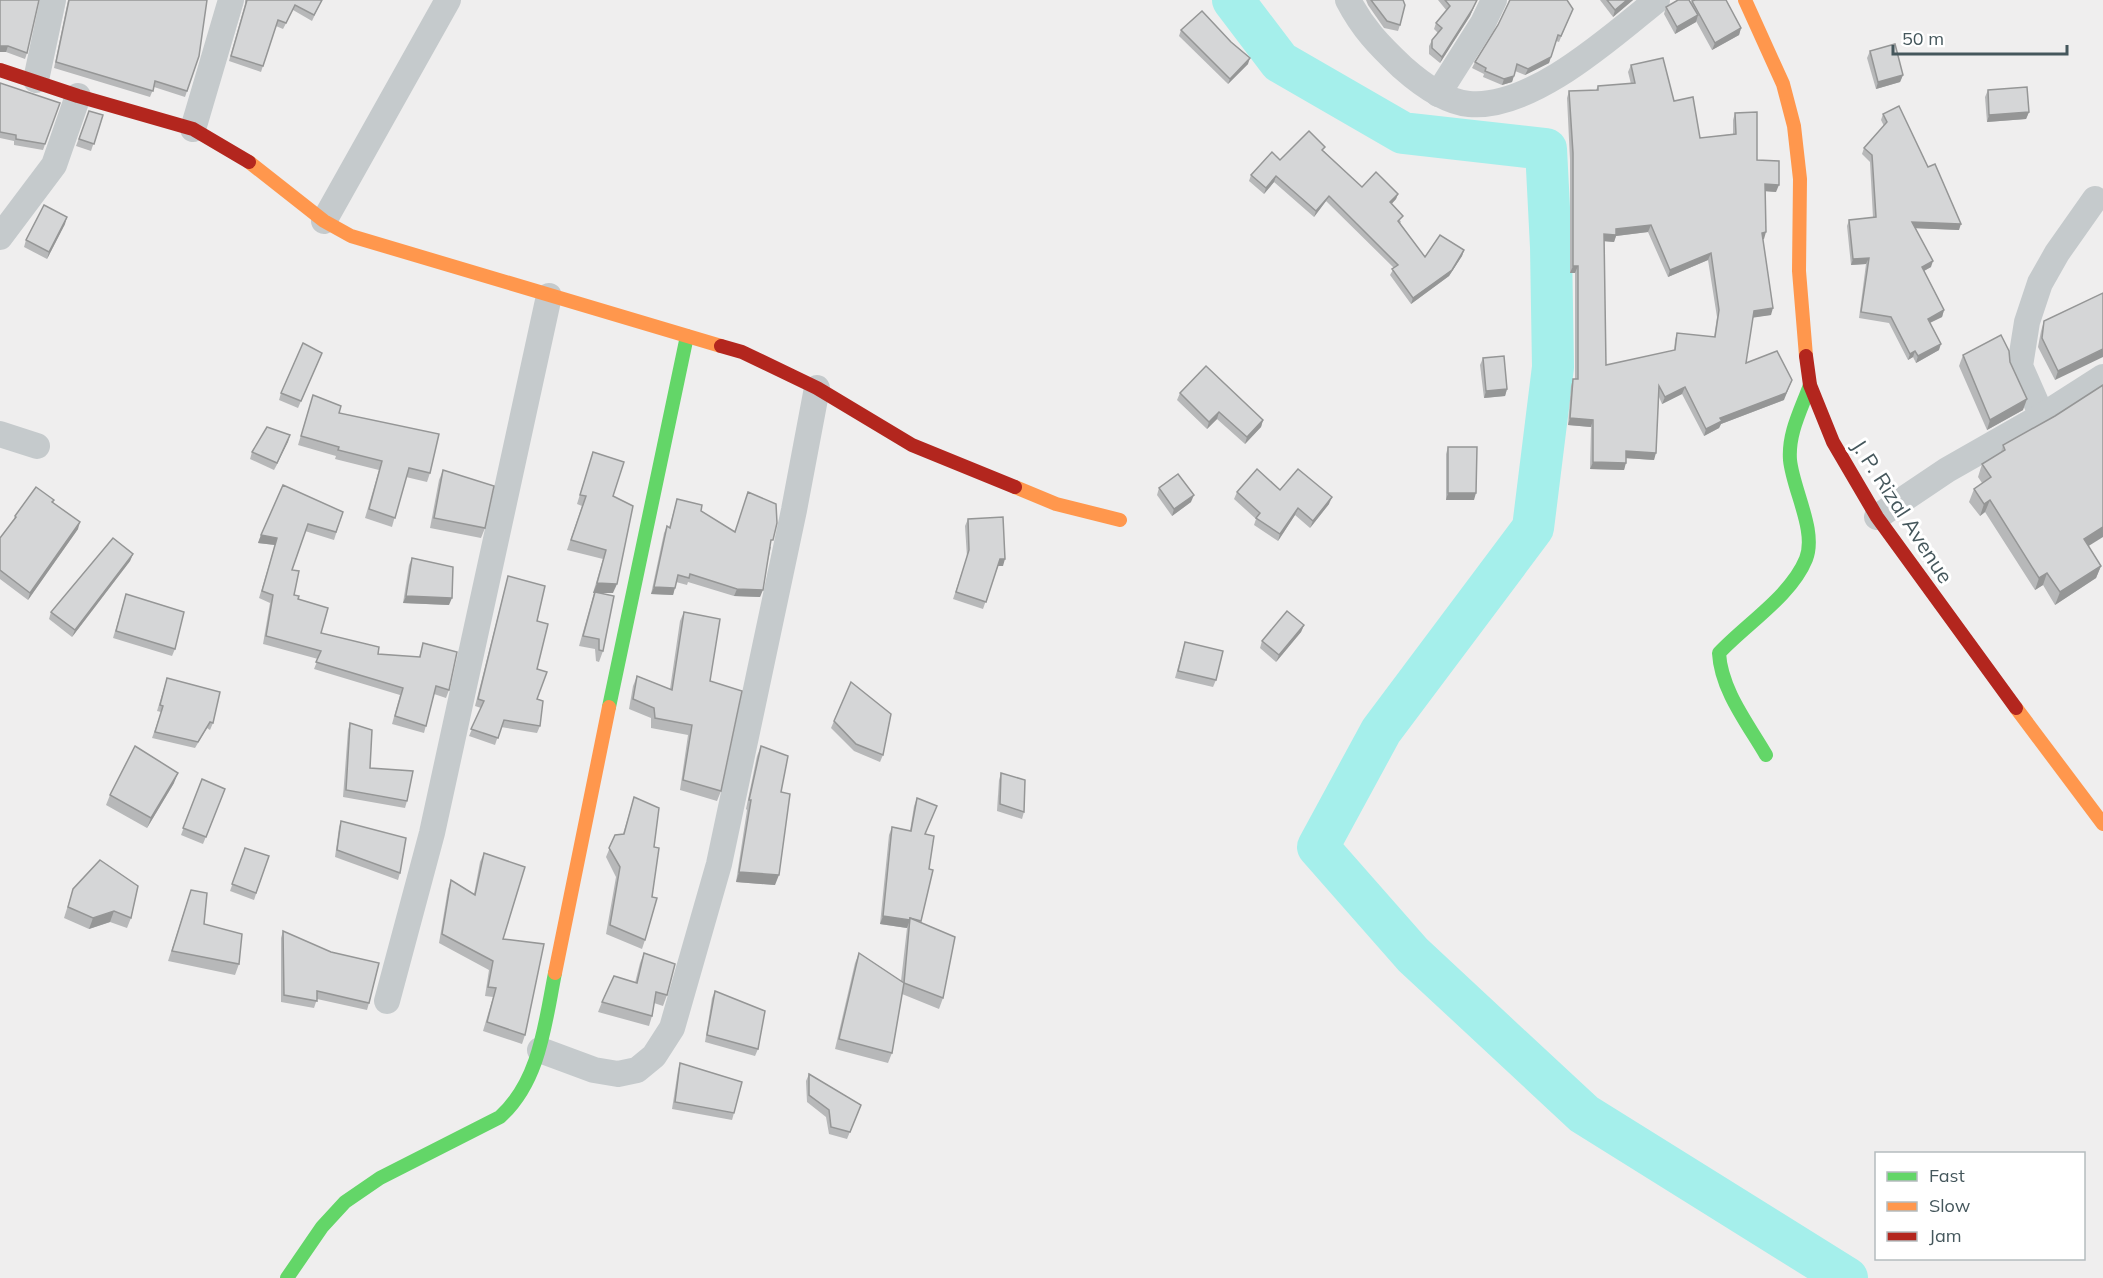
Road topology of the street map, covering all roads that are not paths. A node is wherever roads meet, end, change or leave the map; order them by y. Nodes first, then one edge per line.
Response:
1 (52, 0) edge
2 (231, 0) edge
3 (448, 0) edge
4 (1348, 0) edge
5 (1494, 0) edge
6 (1657, 0) edge
7 (1745, 0) edge
8 (0, 70) edge
9 (36, 80) junction
10 (1438, 94) junction
11 (78, 96) junction
12 (193, 129) junction
13 (2095, 199) dead end
14 (324, 221) junction
15 (0, 237) edge
16 (549, 296) junction
17 (687, 336) junction
18 (2103, 377) edge
19 (1810, 385) junction
20 (817, 388) junction
21 (2042, 416) junction
22 (0, 434) edge
23 (37, 446) dead end
24 (1877, 517) junction
25 (1120, 520) dead end
26 (1766, 755) dead end
27 (2103, 824) edge
28 (387, 1001) dead end
29 (540, 1050) junction
30 (287, 1278) edge

1 - 9 street
2 - 12 street
3 - 14 street
4 - 10 street
5 - 10 street
6 - 10 street
7 - 19 street, J. P. Rizal Avenue
8 - 9 street
9 - 11 street
11 - 12 street
11 - 15 street
12 - 14 street
13 - 21 street
14 - 16 street
16 - 17 street
16 - 28 street
17 - 20 street
17 - 29 street
18 - 21 street
19 - 24 street, J. P. Rizal Avenue
19 - 26 street
20 - 25 street
20 - 29 street
21 - 24 street
22 - 23 street
24 - 27 street, J. P. Rizal Avenue
29 - 30 street

